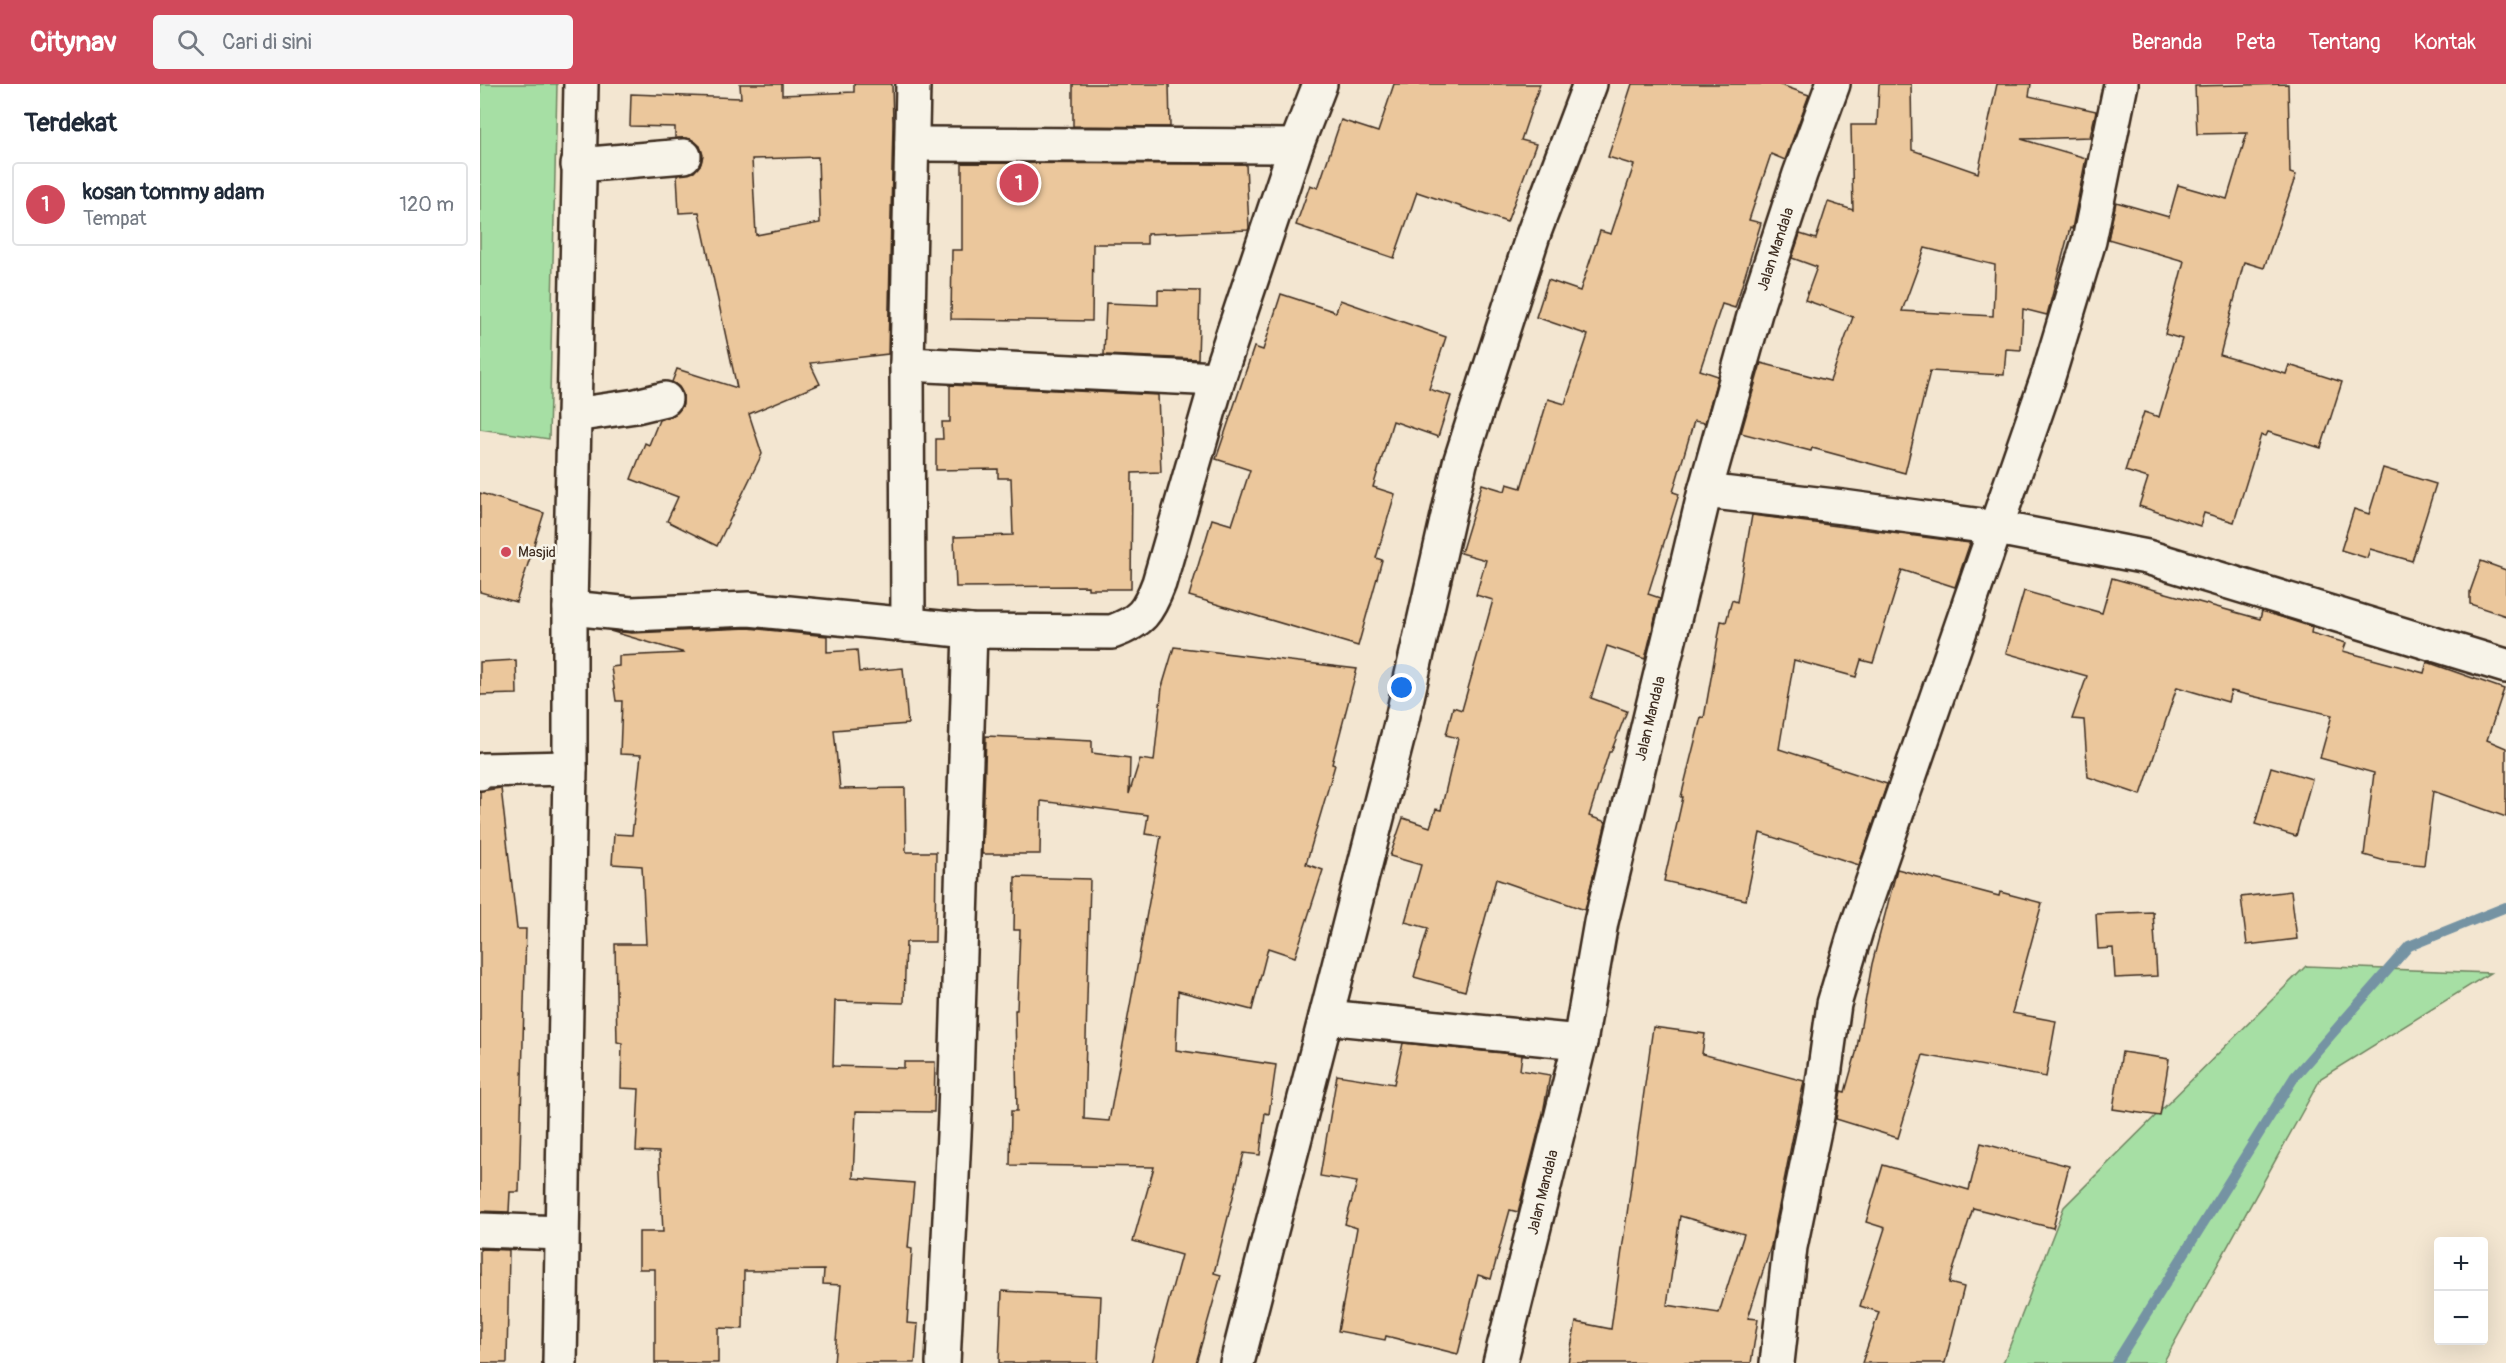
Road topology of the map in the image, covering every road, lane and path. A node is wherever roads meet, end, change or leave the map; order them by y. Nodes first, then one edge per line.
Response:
1 (581, 84) edge
2 (913, 84) edge
3 (1320, 84) edge
4 (1590, 84) edge
5 (1833, 84) edge
6 (2121, 84) edge
7 (912, 144) junction
8 (1296, 146) junction
9 (684, 156) dead end
10 (578, 165) junction
11 (907, 364) junction
12 (1218, 380) junction
13 (665, 399) dead end
14 (574, 415) junction
15 (1705, 491) junction
16 (1997, 528) junction
17 (570, 608) junction
18 (908, 626) junction
19 (970, 631) junction
20 (2506, 666) edge
21 (570, 768) junction
22 (480, 773) edge
23 (1326, 1017) junction
24 (1580, 1042) junction
25 (480, 1230) edge
26 (562, 1233) junction
27 (560, 1363) edge
28 (943, 1363) edge
29 (1237, 1363) edge
30 (1500, 1363) edge
31 (1777, 1363) edge

1 - 10 street
2 - 7 street
3 - 8 street
4 - 23 street
5 - 15 street, Jalan Mandala
6 - 16 street
7 - 8 street
7 - 11 street
8 - 12 street
9 - 10 street
10 - 14 street
11 - 12 street
11 - 18 street
12 - 19 street
13 - 14 street
14 - 17 street
15 - 16 street
15 - 24 street, Jalan Mandala
16 - 20 street
16 - 31 street
17 - 18 street
17 - 21 street
18 - 19 street
19 - 28 street
21 - 22 street
21 - 26 street
23 - 24 street
23 - 29 street
24 - 30 street, Jalan Mandala
25 - 26 street
26 - 27 street

